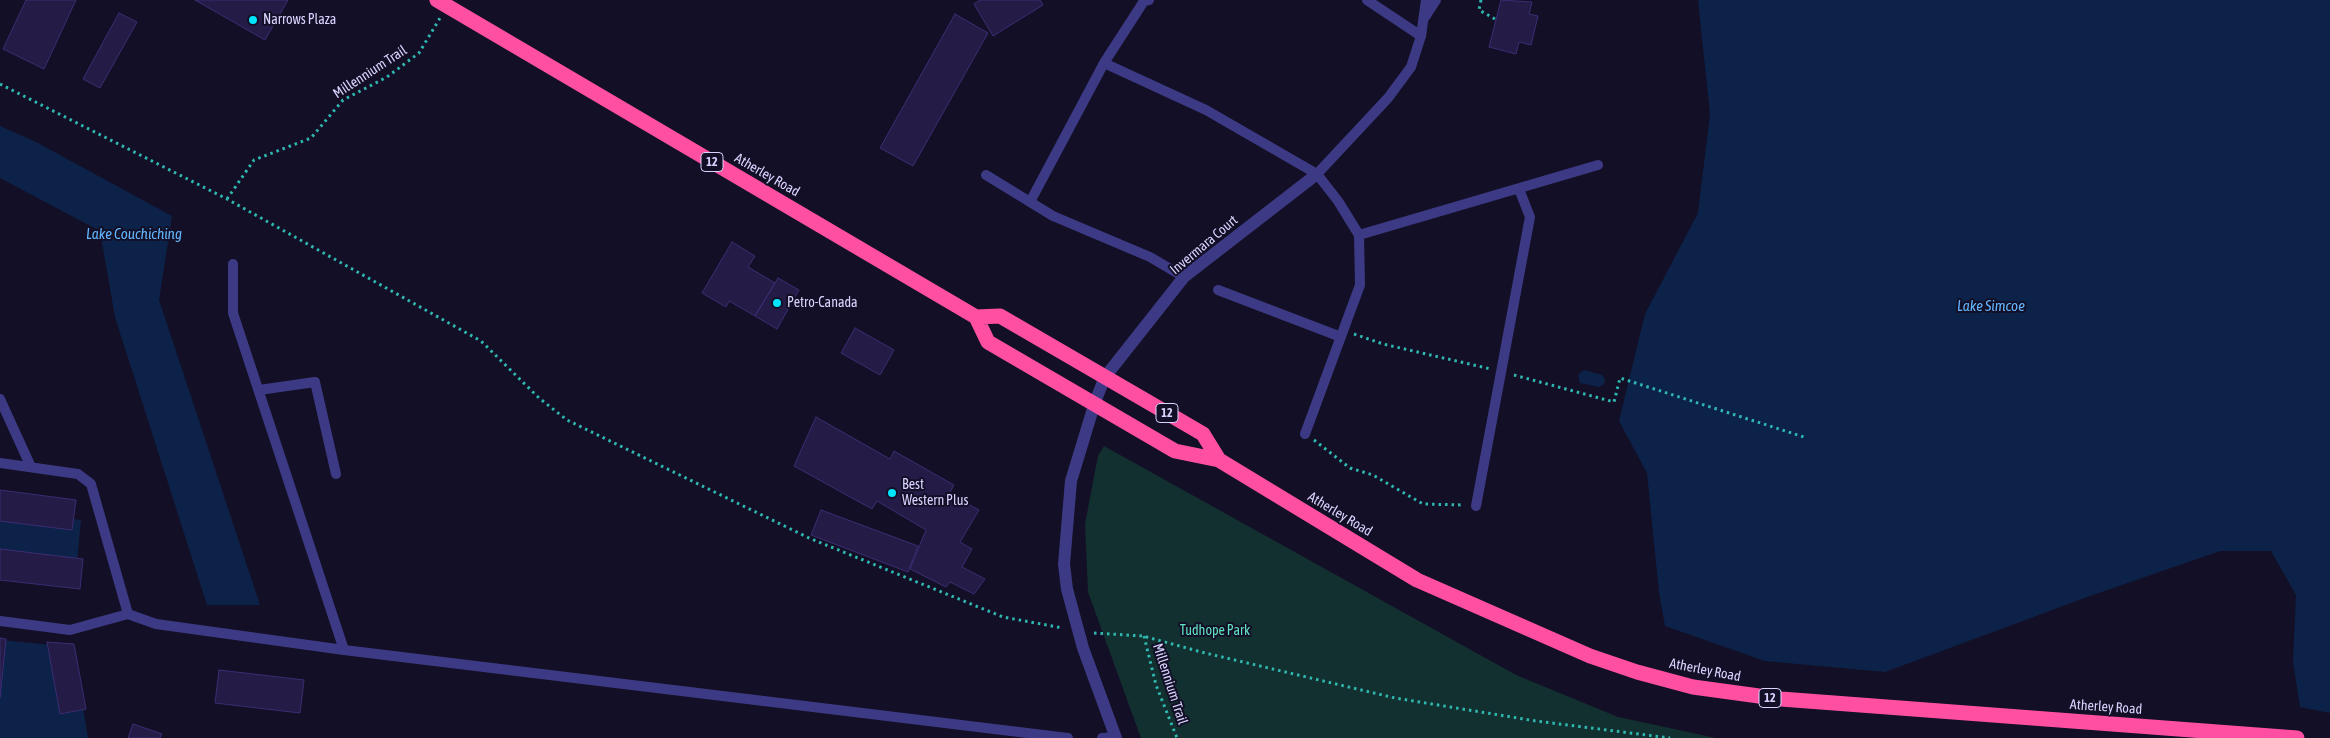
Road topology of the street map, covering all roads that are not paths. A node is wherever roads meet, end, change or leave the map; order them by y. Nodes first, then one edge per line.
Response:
1 (1149, 0) edge
2 (1367, 0) edge
3 (1426, 0) edge
4 (1436, 0) edge
5 (442, 3) edge
6 (1425, 18) junction
7 (1421, 36) junction
8 (1104, 63) junction
9 (1598, 165) dead end
10 (1317, 174) junction
11 (986, 175) dead end
12 (1519, 190) junction
13 (1030, 202) junction
14 (1359, 235) junction
15 (233, 264) dead end
16 (1184, 277) junction
17 (1218, 290) dead end
18 (976, 318) junction
19 (1341, 337) junction
20 (1105, 377) junction
21 (259, 390) junction
22 (0, 399) edge
23 (1095, 402) junction
24 (1305, 434) road end
25 (1219, 460) junction
26 (0, 463) edge
27 (31, 467) junction
28 (336, 474) dead end
29 (1476, 506) road end
30 (128, 614) junction
31 (0, 621) edge
32 (344, 650) junction
33 (1068, 738) edge
34 (1102, 738) edge
35 (1116, 738) edge
36 (2297, 738) edge

1 - 8 lane
2 - 7 lane
3 - 6 lane
4 - 6 lane
5 - 18 highway, Atherley Road / 12
6 - 7 lane
7 - 10 lane
8 - 10 lane
8 - 13 lane
9 - 12 lane
10 - 14 lane
10 - 16 street, Invermara Court
11 - 13 lane
12 - 14 lane
12 - 29 lane
13 - 16 lane
14 - 19 lane
15 - 21 lane
16 - 20 street, Invermara Court
17 - 19 lane
18 - 20 highway, Atherley Road / 12
18 - 23 highway, Atherley Road / 12
19 - 24 lane
20 - 23 street, Invermara Court
20 - 25 highway, Atherley Road / 12
21 - 28 lane
21 - 32 lane
22 - 27 lane
23 - 25 highway, Atherley Road / 12
23 - 35 street, Invermara Court
25 - 36 highway, Atherley Road / 12
26 - 27 lane
27 - 30 lane
30 - 31 lane
30 - 32 lane
32 - 33 lane
34 - 35 lane

